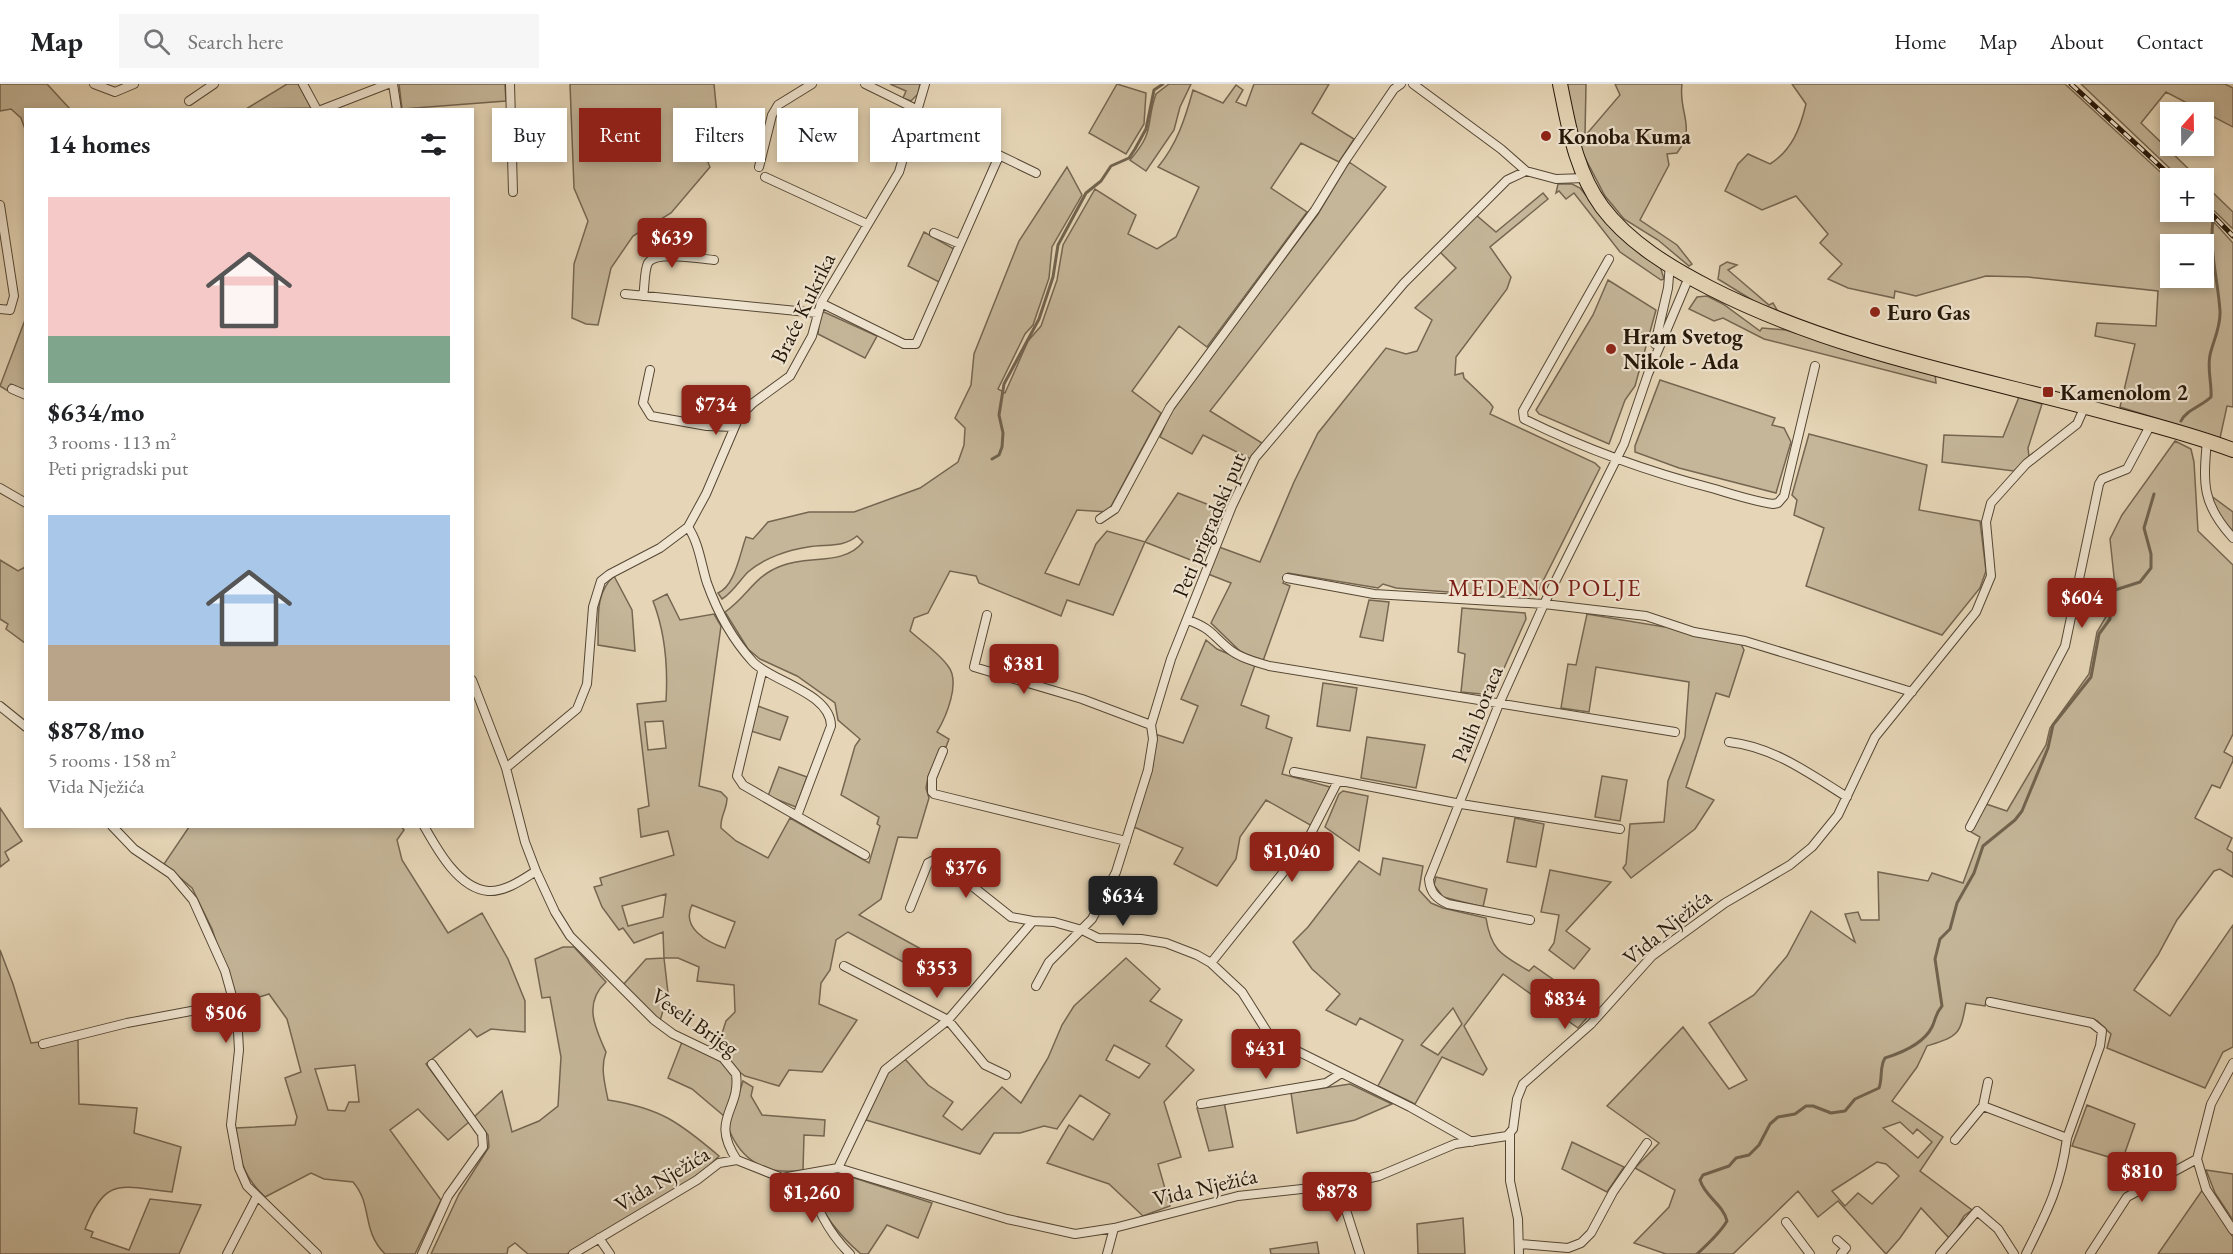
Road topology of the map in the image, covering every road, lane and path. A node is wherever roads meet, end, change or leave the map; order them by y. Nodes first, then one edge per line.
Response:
1 (94, 84) edge
2 (134, 84) edge
3 (214, 84) edge
4 (303, 84) edge
5 (388, 84) edge
6 (393, 84) edge
7 (510, 84) edge
8 (812, 84) edge
9 (865, 84) edge
10 (925, 84) edge
11 (1401, 84) edge
12 (1413, 84) edge
13 (1560, 84) edge
14 (189, 101) dead end
15 (318, 108) edge
16 (324, 108) edge
17 (397, 108) edge
18 (914, 108) edge
19 (919, 108) edge
20 (1001, 157) edge
21 (902, 162) edge
22 (996, 162) edge
23 (759, 167) dead end
24 (1526, 171) junction
25 (1036, 173) dead end
26 (765, 177) dead end
27 (1585, 177) junction
28 (513, 192) dead end
29 (0, 205) edge
30 (867, 224) junction
31 (934, 233) dead end
32 (960, 244) junction
33 (1609, 259) dead end
34 (714, 260) dead end
35 (1670, 264) junction
36 (1689, 277) junction
37 (625, 294) dead end
38 (643, 296) junction
39 (820, 303) junction
40 (0, 309) edge
41 (817, 313) junction
42 (1815, 366) dead end
43 (650, 370) dead end
44 (1648, 374) junction
45 (12, 389) dead end
46 (24, 394) edge
47 (2085, 406) junction
48 (2151, 424) junction
49 (734, 428) junction
50 (2207, 440) junction
51 (2233, 450) edge
52 (1616, 459) junction
53 (0, 488) edge
54 (24, 502) edge
55 (1100, 519) dead end
56 (688, 527) junction
57 (2233, 538) edge
58 (1287, 578) dead end
59 (1544, 604) junction
60 (987, 615) dead end
61 (1188, 620) junction
62 (762, 672) junction
63 (474, 686) edge
64 (1912, 692) junction
65 (1499, 704) junction
66 (0, 706) edge
67 (24, 725) edge
68 (1151, 725) junction
69 (1675, 732) dead end
70 (1729, 742) dead end
71 (942, 751) dead end
72 (506, 768) junction
73 (1294, 772) dead end
74 (1338, 781) junction
75 (1847, 797) junction
76 (1461, 804) junction
77 (798, 816) junction
78 (1970, 827) dead end
79 (114, 828) edge
80 (424, 828) edge
81 (1620, 829) dead end
82 (1126, 841) junction
83 (865, 855) dead end
84 (536, 871) junction
85 (910, 908) dead end
86 (1530, 920) dead end
87 (1033, 921) junction
88 (1082, 930) junction
89 (1211, 963) junction
90 (844, 966) dead end
91 (1036, 986) dead end
92 (1990, 1002) dead end
93 (234, 1003) junction
94 (948, 1020) junction
95 (43, 1044) dead end
96 (2233, 1063) edge
97 (432, 1064) dead end
98 (1340, 1074) junction
99 (1006, 1075) dead end
100 (1988, 1082) dead end
101 (1201, 1104) dead end
102 (1983, 1106) junction
103 (1510, 1134) junction
104 (2067, 1138) junction
105 (1955, 1140) dead end
106 (1472, 1142) junction
107 (1647, 1143) dead end
108 (728, 1146) junction
109 (2197, 1159) junction
110 (737, 1160) junction
111 (719, 1163) junction
112 (838, 1168) junction
113 (808, 1176) junction
114 (1338, 1185) junction
115 (257, 1196) junction
116 (1786, 1222) dead end
117 (1114, 1228) junction
118 (2233, 1230) edge
119 (599, 1238) junction
120 (1837, 1240) dead end
121 (1520, 1244) junction
122 (227, 1254) edge
123 (317, 1254) edge
124 (422, 1254) edge
125 (573, 1254) edge
126 (610, 1254) edge
127 (850, 1254) edge
128 (1107, 1254) edge
129 (1360, 1254) edge
130 (1519, 1254) edge
131 (1810, 1254) edge
132 (1841, 1254) edge
133 (1940, 1254) edge
134 (2014, 1254) edge
135 (2026, 1254) edge
136 (2090, 1254) edge

1 - 2 street
3 - 14 street
4 - 15 street
5 - 16 street
6 - 17 street
7 - 28 street
8 - 23 street
9 - 18 street
10 - 19 street, Braće Kukrika
11 - 55 street
12 - 24 street
13 - 27 main road
20 - 25 street
21 - 30 street, Braće Kukrika
22 - 32 street
24 - 27 street
24 - 61 street, Peti prigradski put
26 - 30 street
27 - 35 main road
29 - 40 street
30 - 39 street, Braće Kukrika
31 - 32 street
32 - 39 street
33 - 52 street
34 - 38 street
35 - 36 main road
35 - 44 street, Palih boraca
36 - 44 street, Palih boraca
36 - 47 main road
37 - 38 street
38 - 41 street
39 - 41 street, Braće Kukrika
41 - 49 street, Braće Kukrika
42 - 52 street
43 - 49 street
44 - 52 street, Palih boraca
45 - 46 street
47 - 48 main road
47 - 64 street, Vida Nježića
48 - 50 main road
48 - 78 street
49 - 56 street, Braće Kukrika
50 - 51 main road
50 - 57 street
52 - 59 street, Palih boraca
53 - 54 street
56 - 62 street
56 - 72 street, Braće Kukrika
58 - 59 street
59 - 64 street
59 - 65 street, Palih boraca
60 - 68 street
61 - 65 street
61 - 68 street, Peti prigradski put
62 - 77 street
62 - 77 street
63 - 72 street, Veseli Brijeg
64 - 75 street, Vida Nježića
65 - 69 street
65 - 76 street, Palih boraca
66 - 67 street
68 - 82 street, Peti prigradski put
70 - 75 street
71 - 82 street
72 - 84 street, Veseli Brijeg
73 - 74 street
74 - 76 street
74 - 89 street
75 - 103 street, Vida Nježića
76 - 81 street
76 - 86 street, Palih boraca
77 - 83 street
79 - 93 street
80 - 84 street
82 - 88 street, Peti prigradski put
84 - 108 street, Veseli Brijeg
85 - 87 street
87 - 88 street
87 - 94 street
88 - 89 street
88 - 91 street, Peti prigradski put
89 - 98 street
90 - 94 street
92 - 104 street
93 - 95 street
93 - 115 street
94 - 99 street
94 - 112 street
96 - 109 street
97 - 124 street
98 - 101 street
98 - 106 street
100 - 102 street
102 - 104 street
102 - 105 street
103 - 106 street, Vida Nježića
103 - 121 street
104 - 135 street
106 - 114 street, Vida Nježića
107 - 121 street
108 - 110 street
108 - 111 street
109 - 118 street
109 - 136 street
110 - 111 street, Vida Nježića
110 - 113 street, Vida Nježića
111 - 119 street, Vida Nježića
112 - 113 street, Vida Nježića
112 - 117 street, Vida Nježića
113 - 127 street
114 - 117 street, Vida Nježića
114 - 129 street
115 - 122 street
115 - 123 street
116 - 131 street
117 - 128 street
119 - 125 street, Vida Nježića
119 - 126 street
120 - 132 street
121 - 130 street
133 - 134 street

